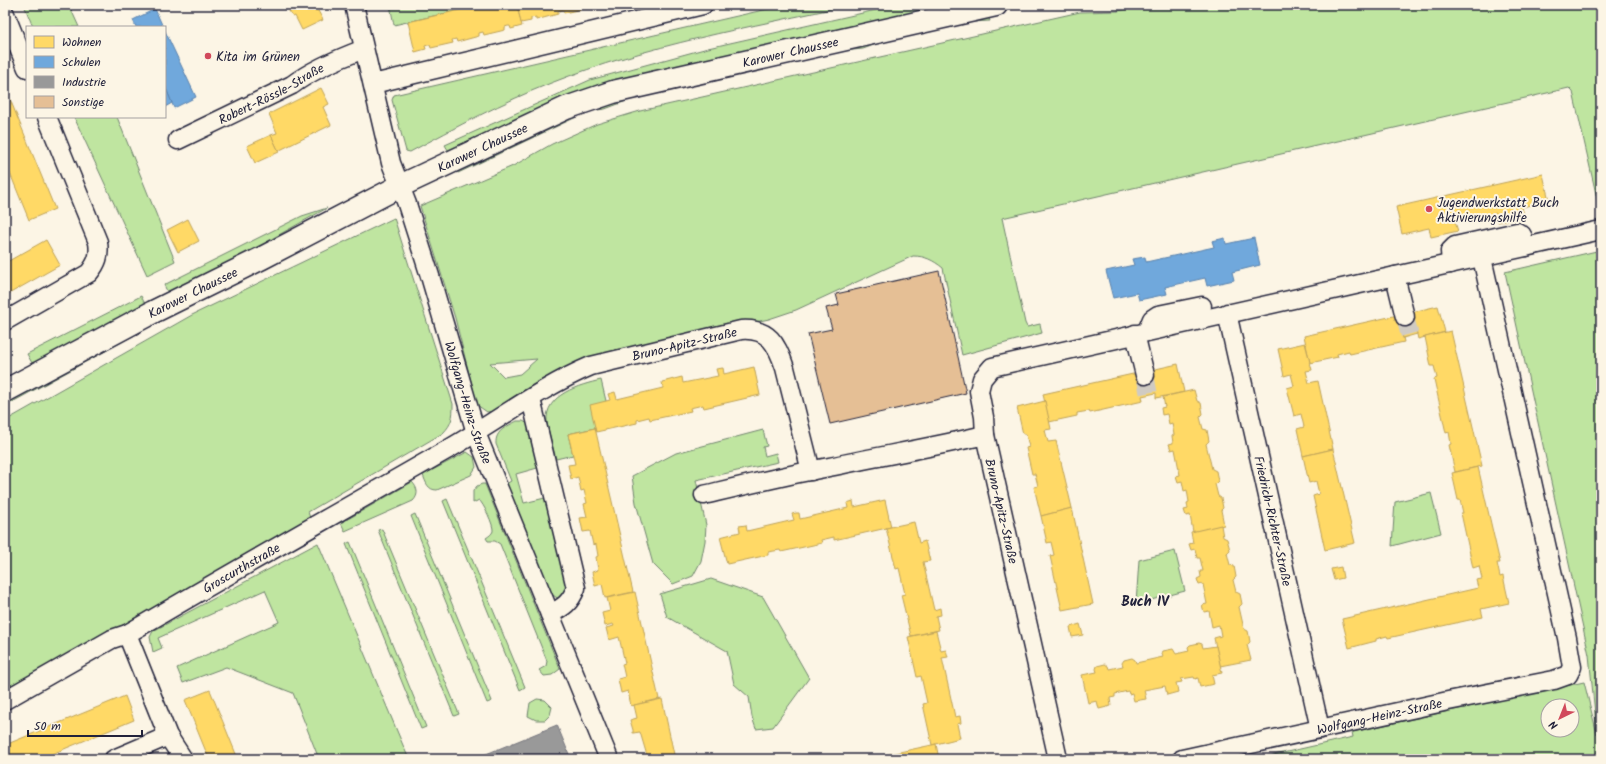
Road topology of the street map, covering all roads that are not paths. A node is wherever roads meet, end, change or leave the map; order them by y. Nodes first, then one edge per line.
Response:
1 (354, 5) edge
2 (703, 5) edge
3 (996, 5) edge
4 (677, 8) edge
5 (5, 14) edge
6 (364, 49) junction
7 (26, 66) edge
8 (373, 84) junction
9 (47, 118) edge
10 (178, 140) dead end
11 (400, 186) junction
12 (1601, 230) edge
13 (1526, 247) junction
14 (1482, 258) junction
15 (1451, 264) junction
16 (1395, 276) junction
17 (1235, 311) junction
18 (1405, 317) tunnel mouth
19 (5, 321) edge
20 (1141, 332) junction
21 (1145, 375) tunnel mouth
22 (5, 391) edge
23 (531, 399) junction
24 (476, 433) junction
25 (985, 435) junction
26 (811, 471) junction
27 (704, 495) dead end
28 (550, 614) junction
29 (127, 634) junction
30 (5, 700) edge
31 (1320, 729) junction
32 (168, 736) junction
33 (114, 759) edge
34 (183, 759) edge
35 (609, 759) edge
36 (1058, 759) edge
37 (1182, 759) edge

1 - 6 street
2 - 4 street
3 - 11 main road, Karower Chaussee
4 - 8 street
5 - 7 street
6 - 8 street
6 - 10 street, Robert-Rössle-Straße
8 - 11 street
9 - 19 street
11 - 22 main road, Karower Chaussee
11 - 24 street, Wolfgang-Heinz-Straße
12 - 13 street
13 - 14 street
13 - 15 street
14 - 15 street
14 - 31 street, Wolfgang-Heinz-Straße
15 - 16 street
16 - 17 street
16 - 18 street
17 - 20 street
17 - 31 street, Friedrich-Richter-Straße
20 - 21 street
20 - 25 street
23 - 24 street, Bruno-Apitz-Straße
23 - 26 street, Bruno-Apitz-Straße
23 - 28 street
24 - 28 street, Wolfgang-Heinz-Straße
24 - 29 street, Groscurthstraße
25 - 26 street
25 - 36 street, Bruno-Apitz-Straße
26 - 27 street
28 - 35 street, Wolfgang-Heinz-Straße
29 - 30 street, Groscurthstraße
29 - 32 street
31 - 37 street, Wolfgang-Heinz-Straße
32 - 33 street
32 - 34 street

